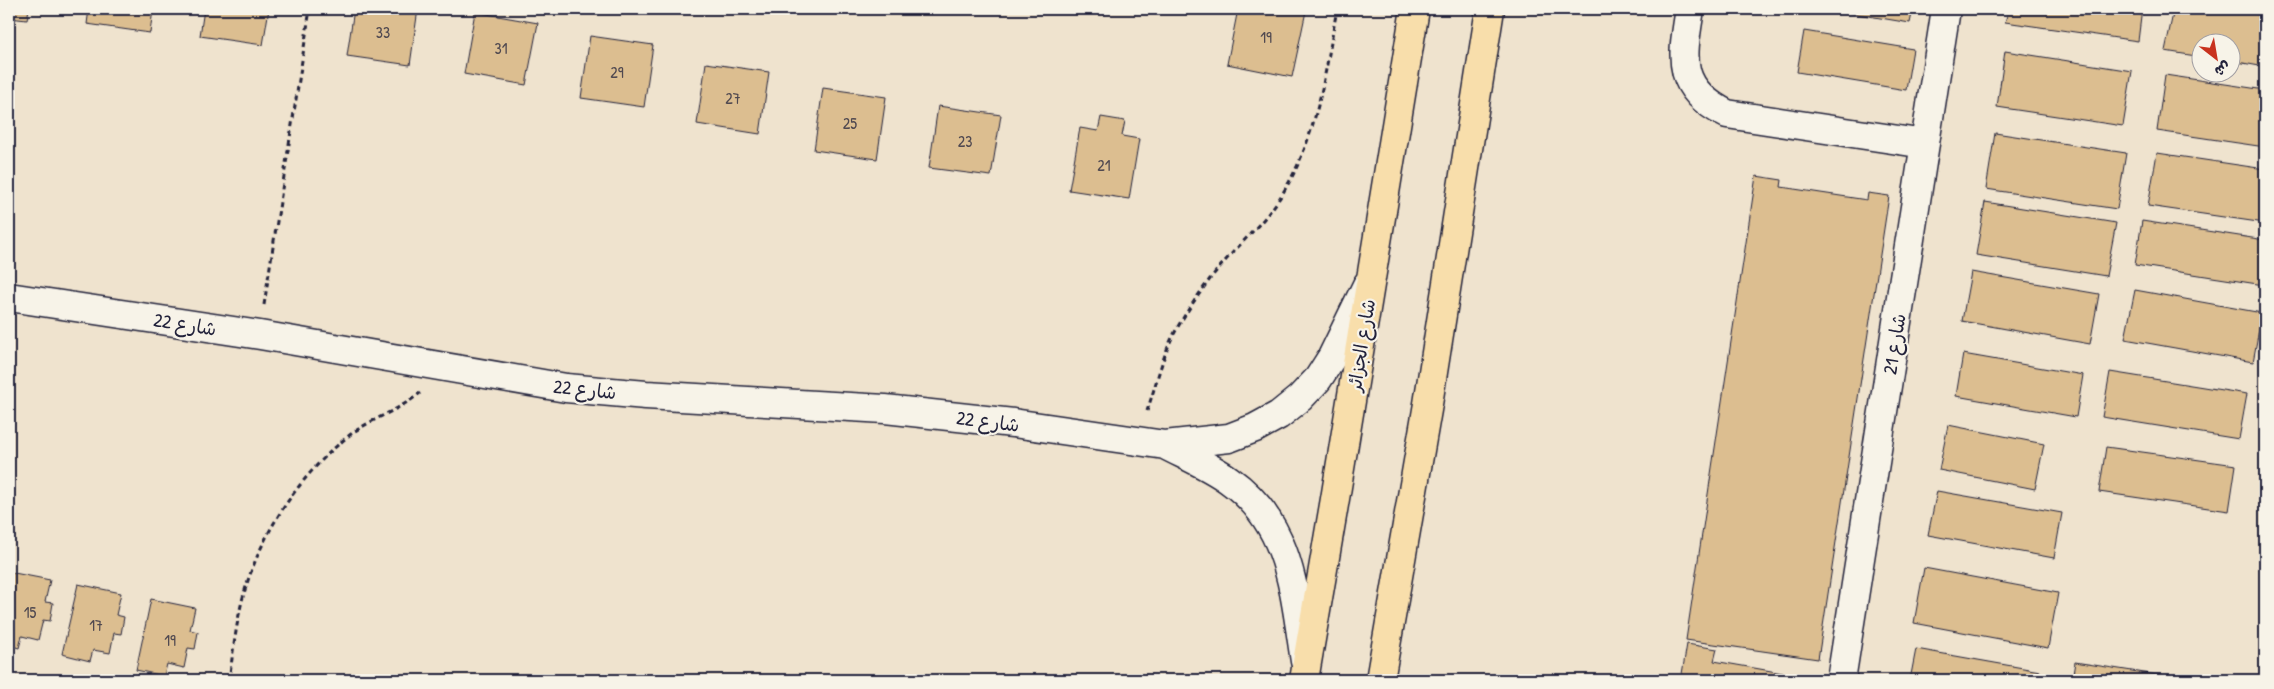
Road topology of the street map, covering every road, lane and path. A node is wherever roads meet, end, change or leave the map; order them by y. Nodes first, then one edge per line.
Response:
1 (310, 9) edge
2 (1337, 9) edge
3 (1415, 9) edge
4 (1490, 9) edge
5 (1690, 9) edge
6 (1946, 9) edge
7 (1925, 144) junction
8 (1372, 275) junction
9 (9, 297) edge
10 (260, 335) junction
11 (438, 366) junction
12 (1137, 441) junction
13 (1165, 445) junction
14 (1305, 673) edge
15 (229, 680) edge
16 (1380, 680) edge
17 (1841, 680) edge

1 - 10 path
2 - 12 path
3 - 8 main road, شارع الجزائر
4 - 16 main road
5 - 7 street
6 - 7 street, شارع 21
7 - 17 street, شارع 21
8 - 13 street, شارع 22
8 - 14 main road, شارع الجزائر
9 - 10 street, شارع 22
10 - 11 street, شارع 22
11 - 12 street, شارع 22
11 - 15 path
12 - 13 street, شارع 22
13 - 14 street, شارع 22

